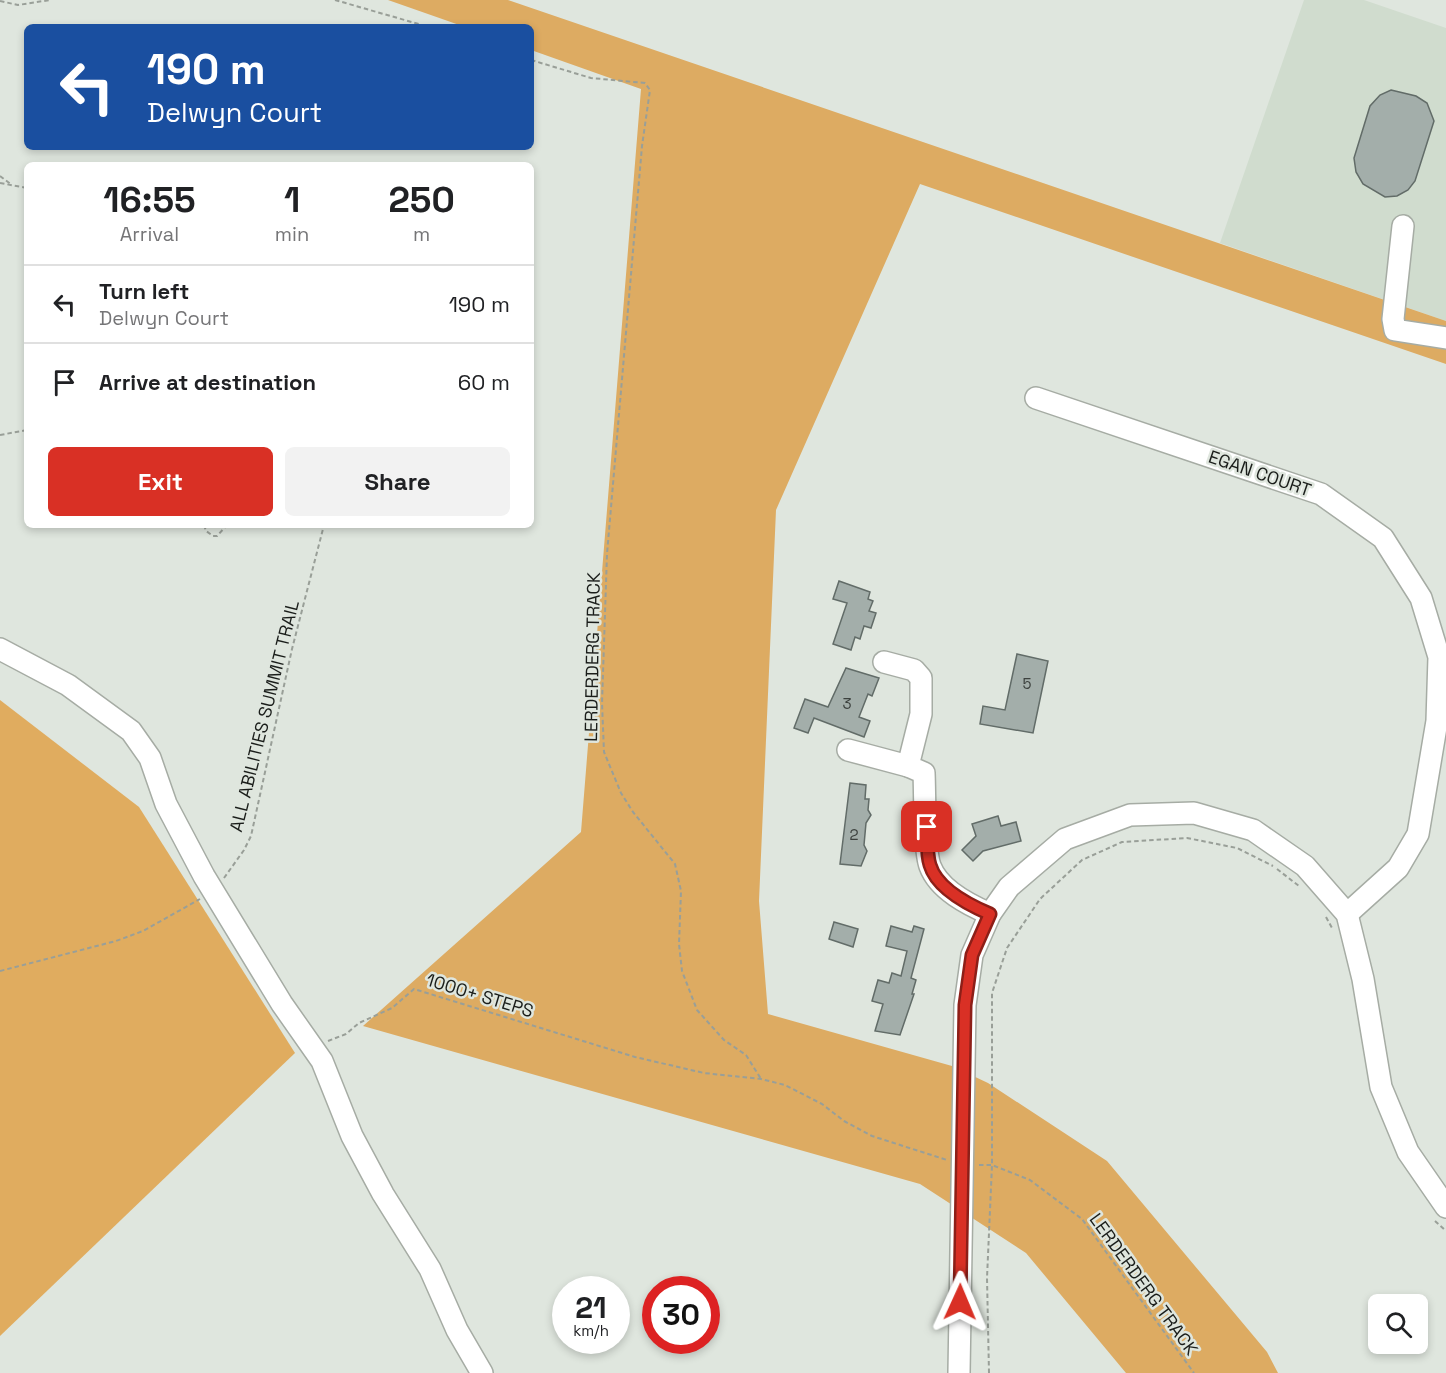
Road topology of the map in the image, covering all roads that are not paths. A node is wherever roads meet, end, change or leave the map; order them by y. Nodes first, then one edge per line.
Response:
1 (1403, 226) dead end
2 (1446, 338) edge
3 (1036, 398) dead end
4 (0, 650) edge
5 (884, 662) dead end
6 (848, 750) dead end
7 (916, 770) junction
8 (990, 914) junction
9 (1347, 914) junction
10 (1440, 1214) edge
11 (483, 1373) edge
12 (958, 1373) edge

1 - 2 street
3 - 9 street, EGAN COURT
4 - 11 street
5 - 7 street
6 - 7 street
7 - 8 street
8 - 9 street
8 - 12 street
9 - 10 street

